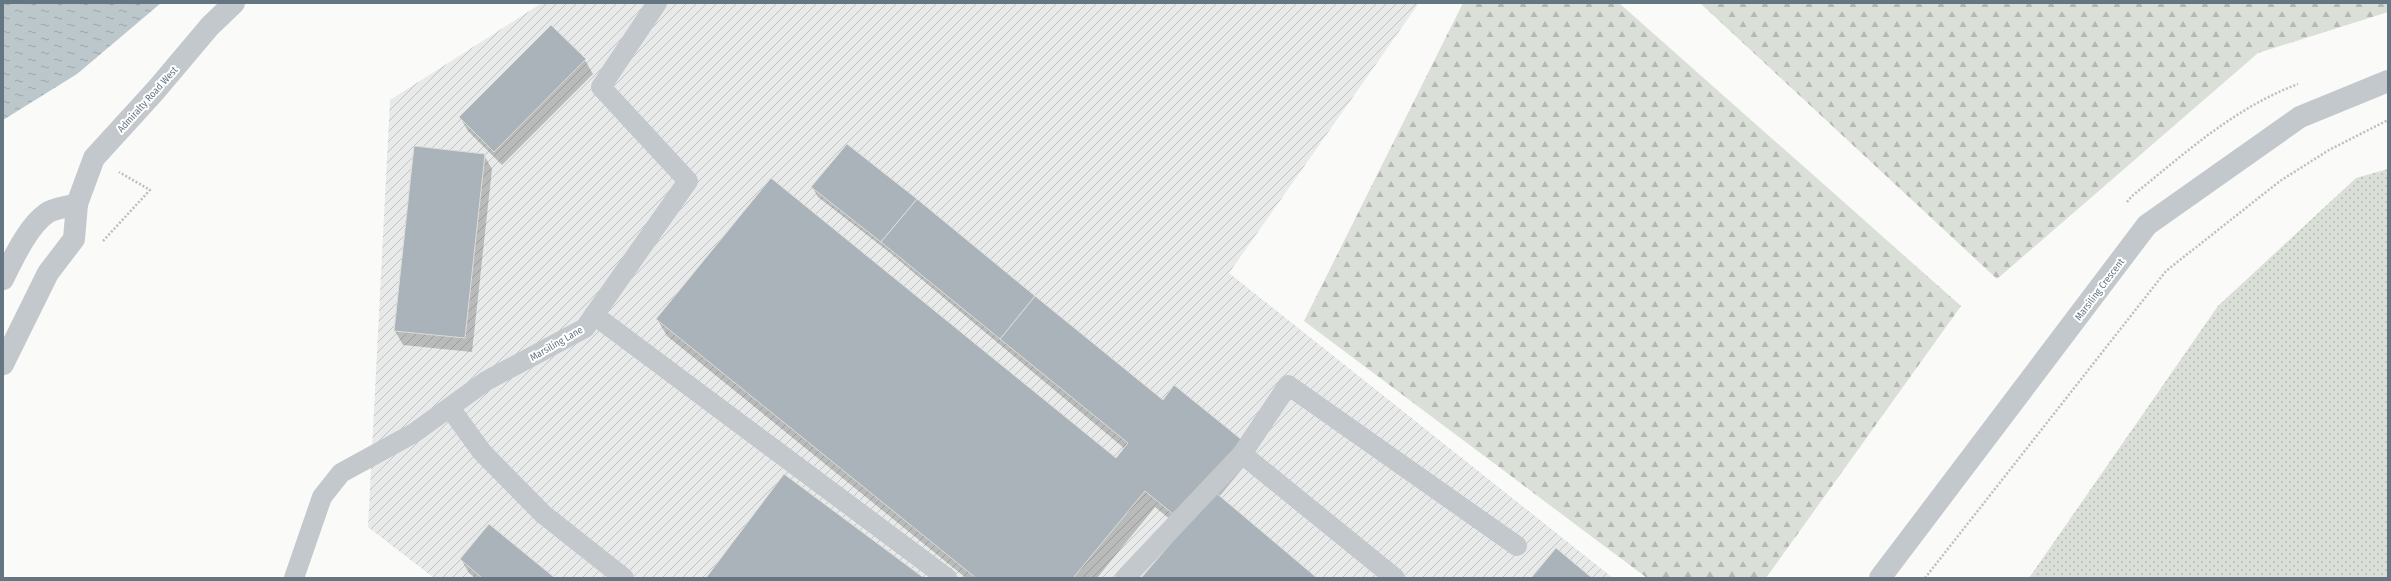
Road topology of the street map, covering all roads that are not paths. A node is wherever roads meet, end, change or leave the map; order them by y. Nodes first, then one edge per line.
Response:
1 (234, 3) edge
2 (656, 3) edge
3 (2388, 81) edge
4 (77, 204) junction
5 (3, 278) edge
6 (594, 315) junction
7 (3, 364) edge
8 (450, 408) junction
9 (1242, 454) junction
10 (1517, 546) dead end
11 (294, 578) edge
12 (624, 578) edge
13 (947, 578) edge
14 (1125, 578) edge
15 (1395, 578) edge
16 (1880, 578) edge

1 - 4 street, Admiralty Road West
2 - 6 lane, Marsiling Lane
3 - 16 street, Marsiling Crescent
4 - 5 street
4 - 7 street, Admiralty Road West
6 - 8 lane, Marsiling Lane
6 - 13 lane
8 - 11 lane, Marsiling Lane
8 - 12 lane
9 - 10 lane
9 - 14 lane
9 - 15 lane

